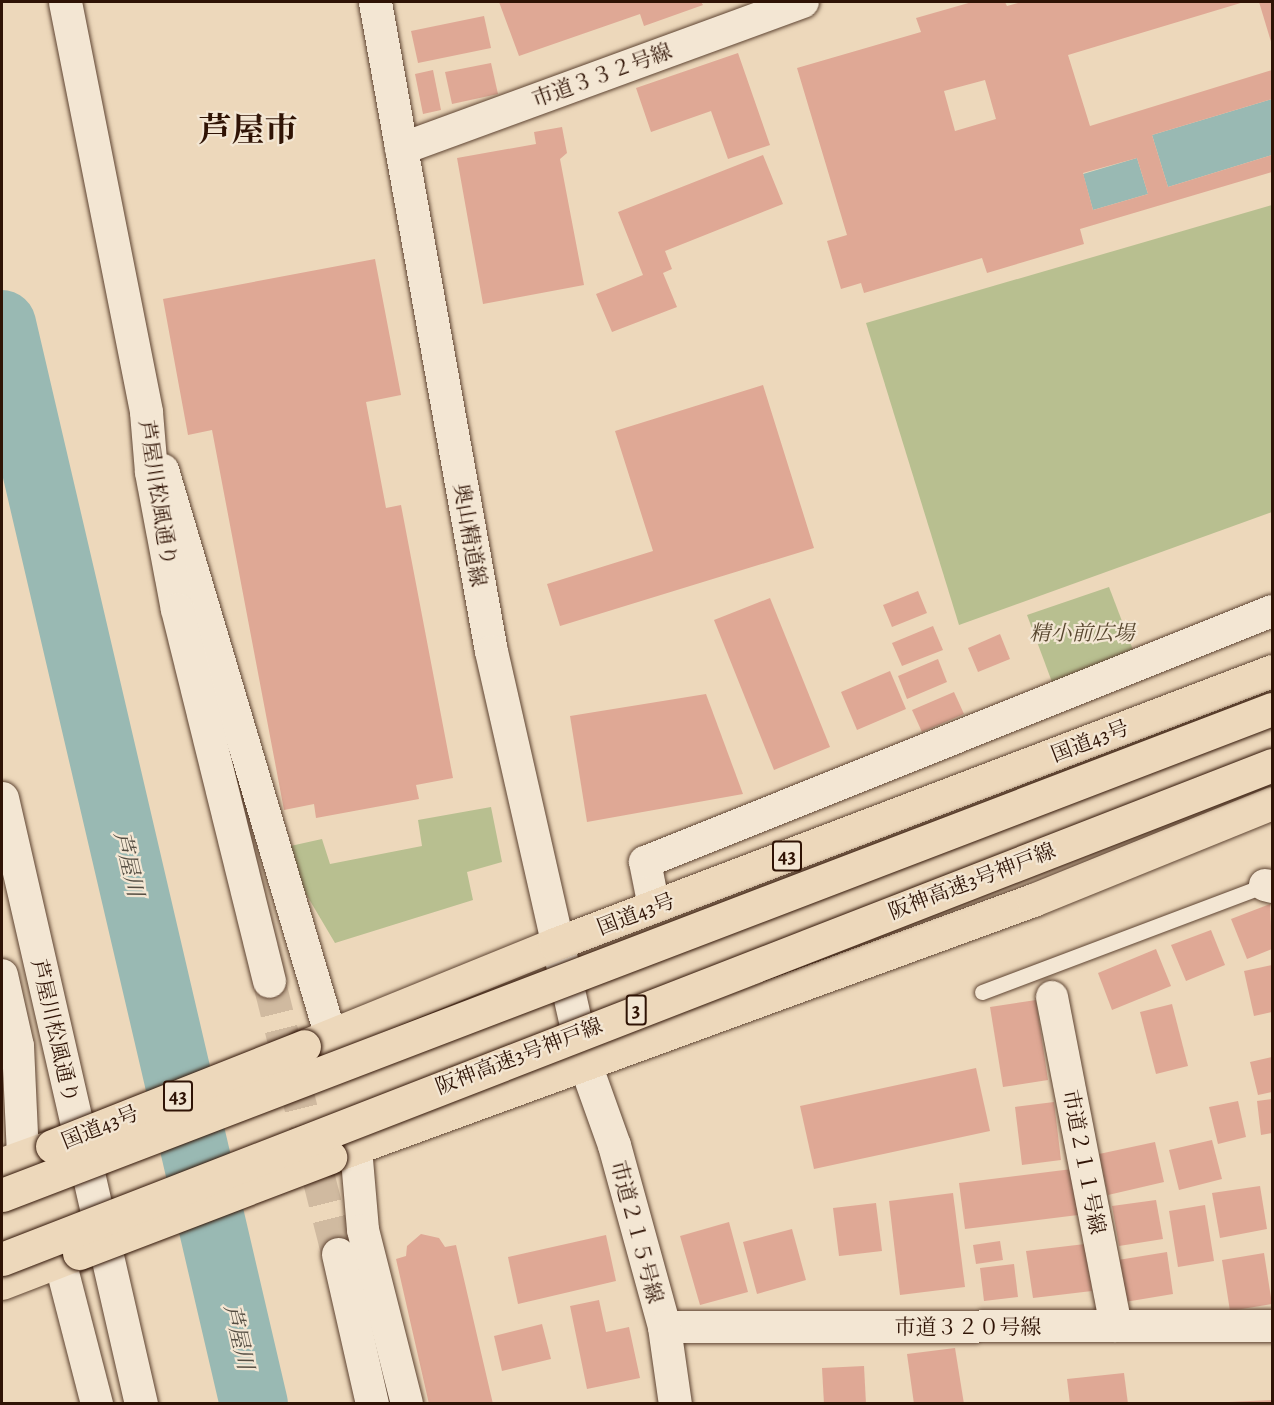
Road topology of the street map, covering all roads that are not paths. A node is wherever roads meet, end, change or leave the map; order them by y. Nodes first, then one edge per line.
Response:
1 (65, 2) edge
2 (375, 2) edge
3 (803, 2) edge
4 (401, 149) junction
5 (146, 412) junction
6 (1272, 611) edge
7 (1272, 671) edge
8 (1272, 709) edge
9 (1272, 765) edge
10 (2, 798) edge
11 (1272, 803) edge
12 (1269, 886) edge
13 (654, 907) junction
14 (555, 944) junction
15 (2, 975) edge
16 (269, 981) tunnel mouth
17 (982, 992) dead end
18 (1052, 997) dead end
19 (318, 1042) junction
20 (585, 1064) junction
21 (343, 1153) junction
22 (25, 1156) edge
23 (2, 1195) edge
24 (338, 1254) tunnel mouth
25 (70, 1257) junction
26 (2, 1258) edge
27 (2, 1283) edge
28 (1116, 1326) junction
29 (1272, 1326) edge
30 (664, 1327) junction
31 (97, 1404) edge
32 (141, 1404) edge
33 (372, 1404) edge
34 (407, 1404) edge
35 (675, 1404) edge

1 - 5 street, 芦屋川松風通り
2 - 4 street, 奥山精道線
3 - 4 street, 市道３３２号線
4 - 14 street, 奥山精道線
5 - 16 street, 芦屋川松風通り
5 - 19 street
6 - 13 street
7 - 13 highway, 国道43号 / 43
8 - 23 highway, bridge
9 - 26 highway, 阪神高速3号神戸線 / 3, bridge
10 - 32 street, 芦屋川松風通り
11 - 20 highway
12 - 17 lane
13 - 14 highway, 国道43号 / 43
14 - 19 highway, 国道43号 / 43
14 - 20 street, 奥山精道線
15 - 22 street
18 - 28 street, 市道２１１号線
19 - 22 highway, 国道43号 / 43, bridge
20 - 21 highway
20 - 30 street, 市道２１５号線
21 - 25 highway, bridge
21 - 34 street
24 - 33 street
25 - 27 highway
25 - 31 street
28 - 29 street, 市道３２０号線
28 - 30 street, 市道３２０号線
30 - 35 street, 市道２１５号線

